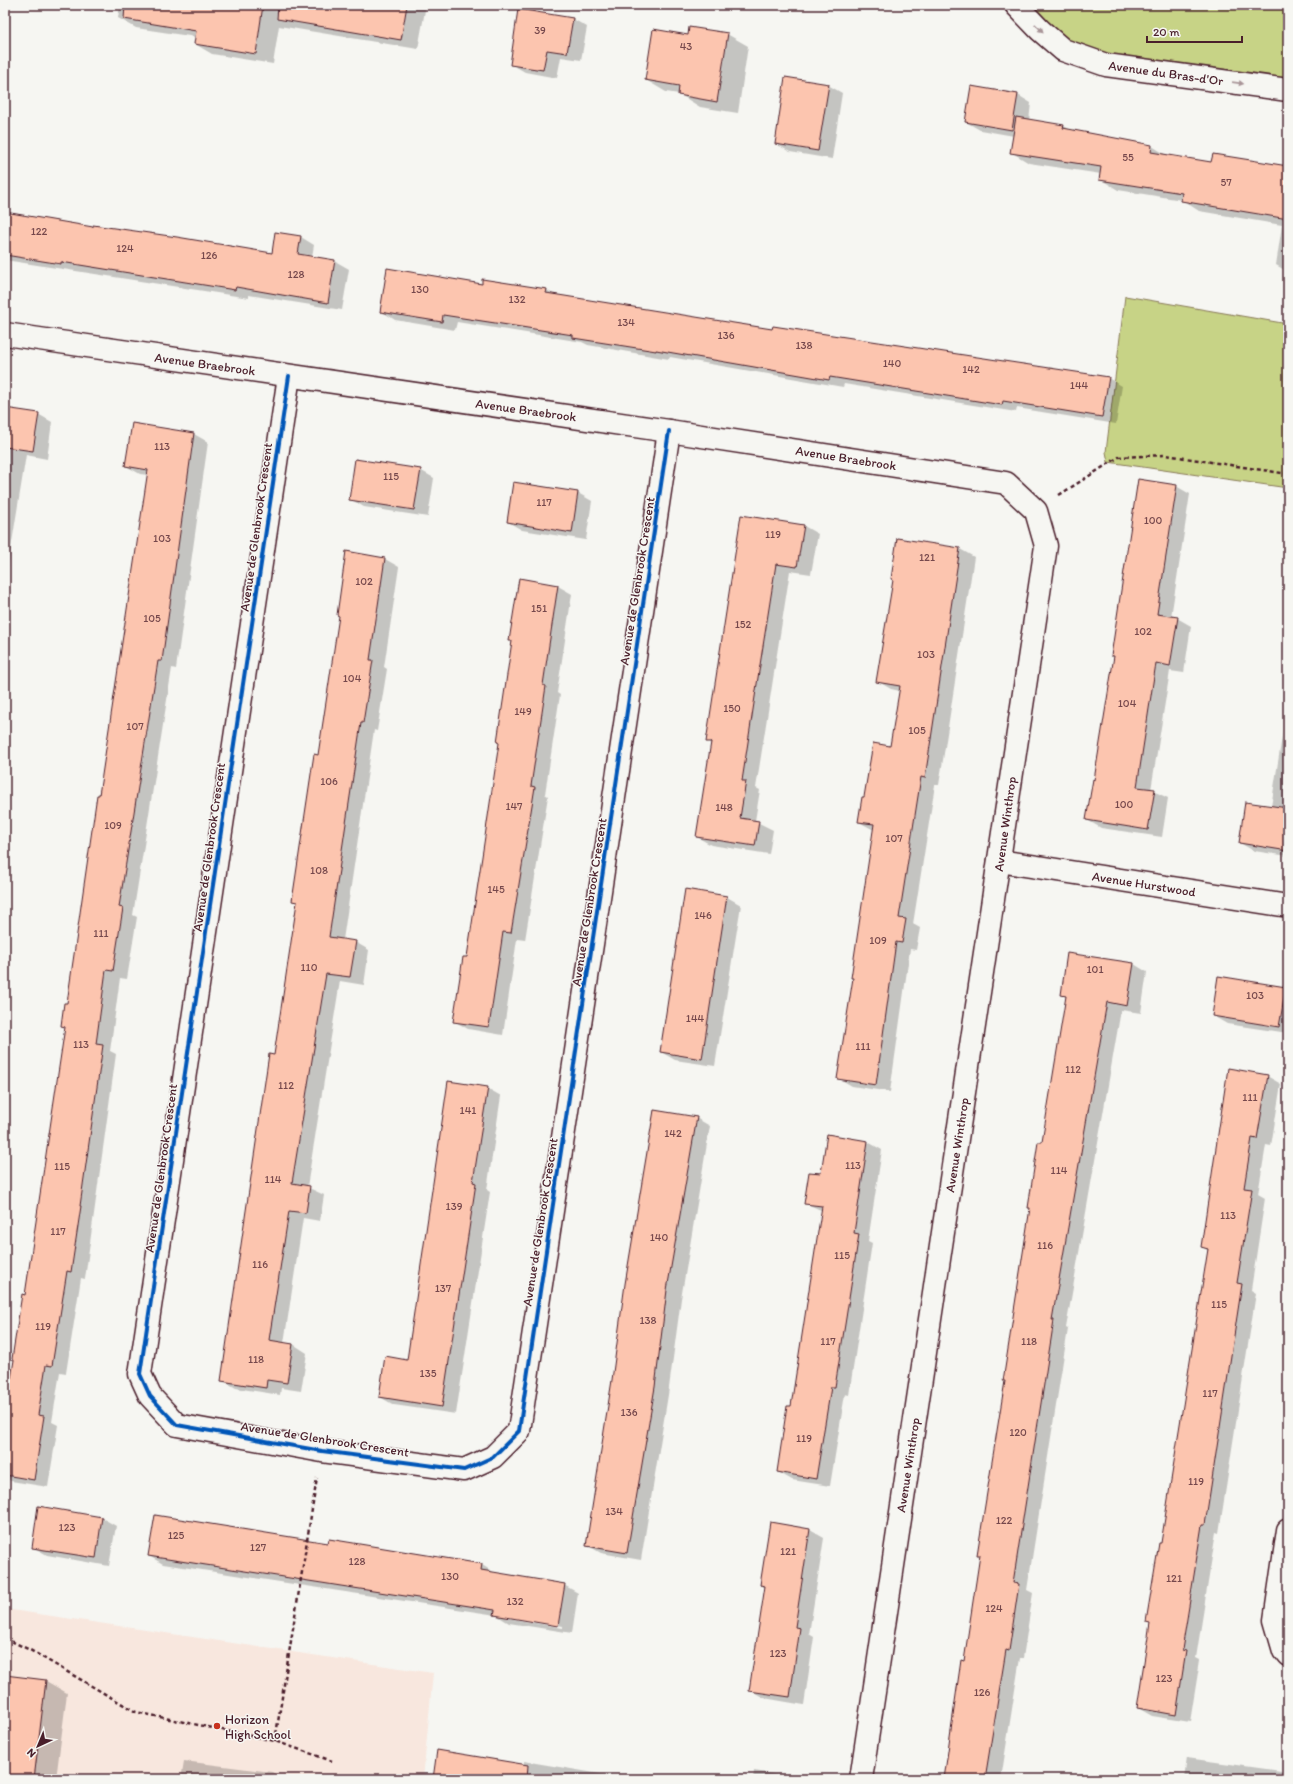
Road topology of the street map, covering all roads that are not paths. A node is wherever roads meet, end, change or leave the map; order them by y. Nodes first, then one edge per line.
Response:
1 (1016, 5) edge
2 (1288, 90) edge
3 (5, 334) edge
4 (289, 376) junction
5 (669, 431) junction
6 (1036, 511) joint
7 (999, 862) junction
8 (1288, 906) edge
9 (1288, 1530) edge
10 (1288, 1656) edge
11 (861, 1779) edge

1 -> 2 street, Avenue du Bras-d'Or
3 - 4 street, Avenue Braebrook
4 - 5 street, Avenue Braebrook
4 - 5 street, Avenue de Glenbrook Crescent
5 - 6 street, Avenue Braebrook
6 - 7 street, Avenue Winthrop
7 - 8 street, Avenue Hurstwood
7 - 11 street, Avenue Winthrop
9 - 10 street

